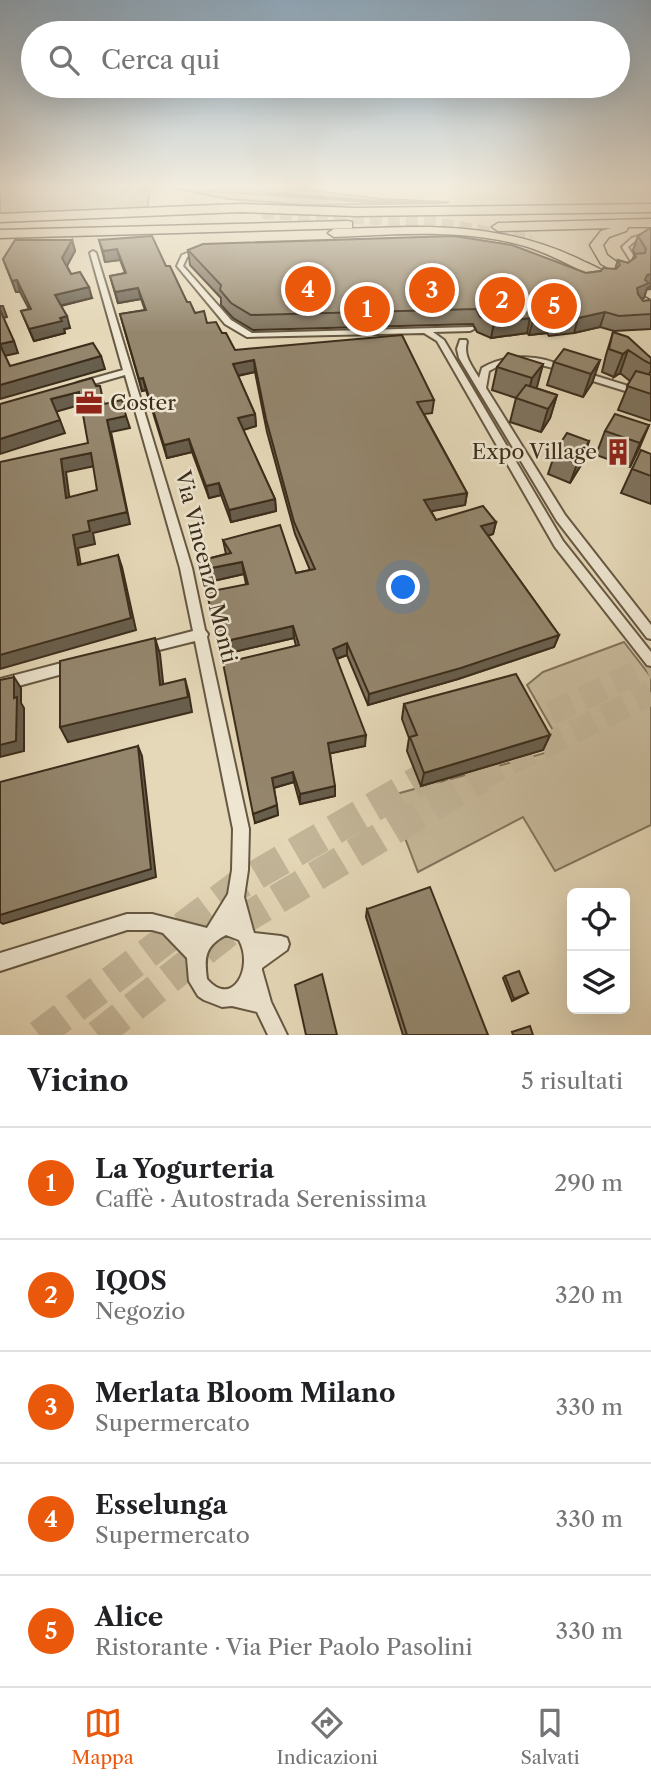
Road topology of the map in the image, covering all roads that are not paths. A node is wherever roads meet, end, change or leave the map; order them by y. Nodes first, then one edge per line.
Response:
1 (220, 236) edge
2 (385, 236) edge
3 (474, 236) edge
4 (501, 236) edge
5 (605, 236) edge
6 (645, 236) edge
7 (531, 240) tunnel mouth
8 (0, 243) edge
9 (212, 248) edge
10 (93, 253) dead end
11 (638, 265) edge
12 (579, 275) edge
13 (608, 276) junction
14 (417, 331) junction
15 (463, 342) junction
16 (442, 345) junction
17 (129, 371) junction
18 (74, 386) edge
19 (481, 389) junction
20 (651, 396) edge
21 (202, 634) junction
22 (651, 634) edge
23 (134, 651) edge
24 (651, 661) edge
25 (81, 664) edge
26 (0, 685) edge
27 (236, 897) junction
28 (169, 927) junction
29 (212, 933) junction
30 (248, 937) junction
31 (196, 957) junction
32 (0, 962) edge
33 (255, 967) junction
34 (232, 997) junction
35 (262, 1005) junction
36 (278, 1035) edge

1 - 8 highway
2 - 8 highway
3 - 13 highway
4 - 13 highway
5 - 13 highway
6 - 11 street
7 - 13 highway
9 - 14 street
10 - 17 street, Via Vincenzo Monti
12 - 13 street
14 - 15 street
14 - 16 street
15 - 16 street
15 - 19 street
16 - 24 street
17 - 18 street
17 - 21 street, Via Vincenzo Monti
19 - 20 street
19 - 22 street
21 - 23 street
21 - 27 street, Via Vincenzo Monti
25 - 26 street
27 - 29 street, Via Vincenzo Monti
27 - 30 street, Via Vincenzo Monti
28 - 29 street
28 - 31 street
28 - 32 street
29 - 30 street
29 - 31 street
30 - 33 street
30 - 33 street
31 - 34 street
33 - 34 street
33 - 35 street
34 - 35 street
35 - 36 street

